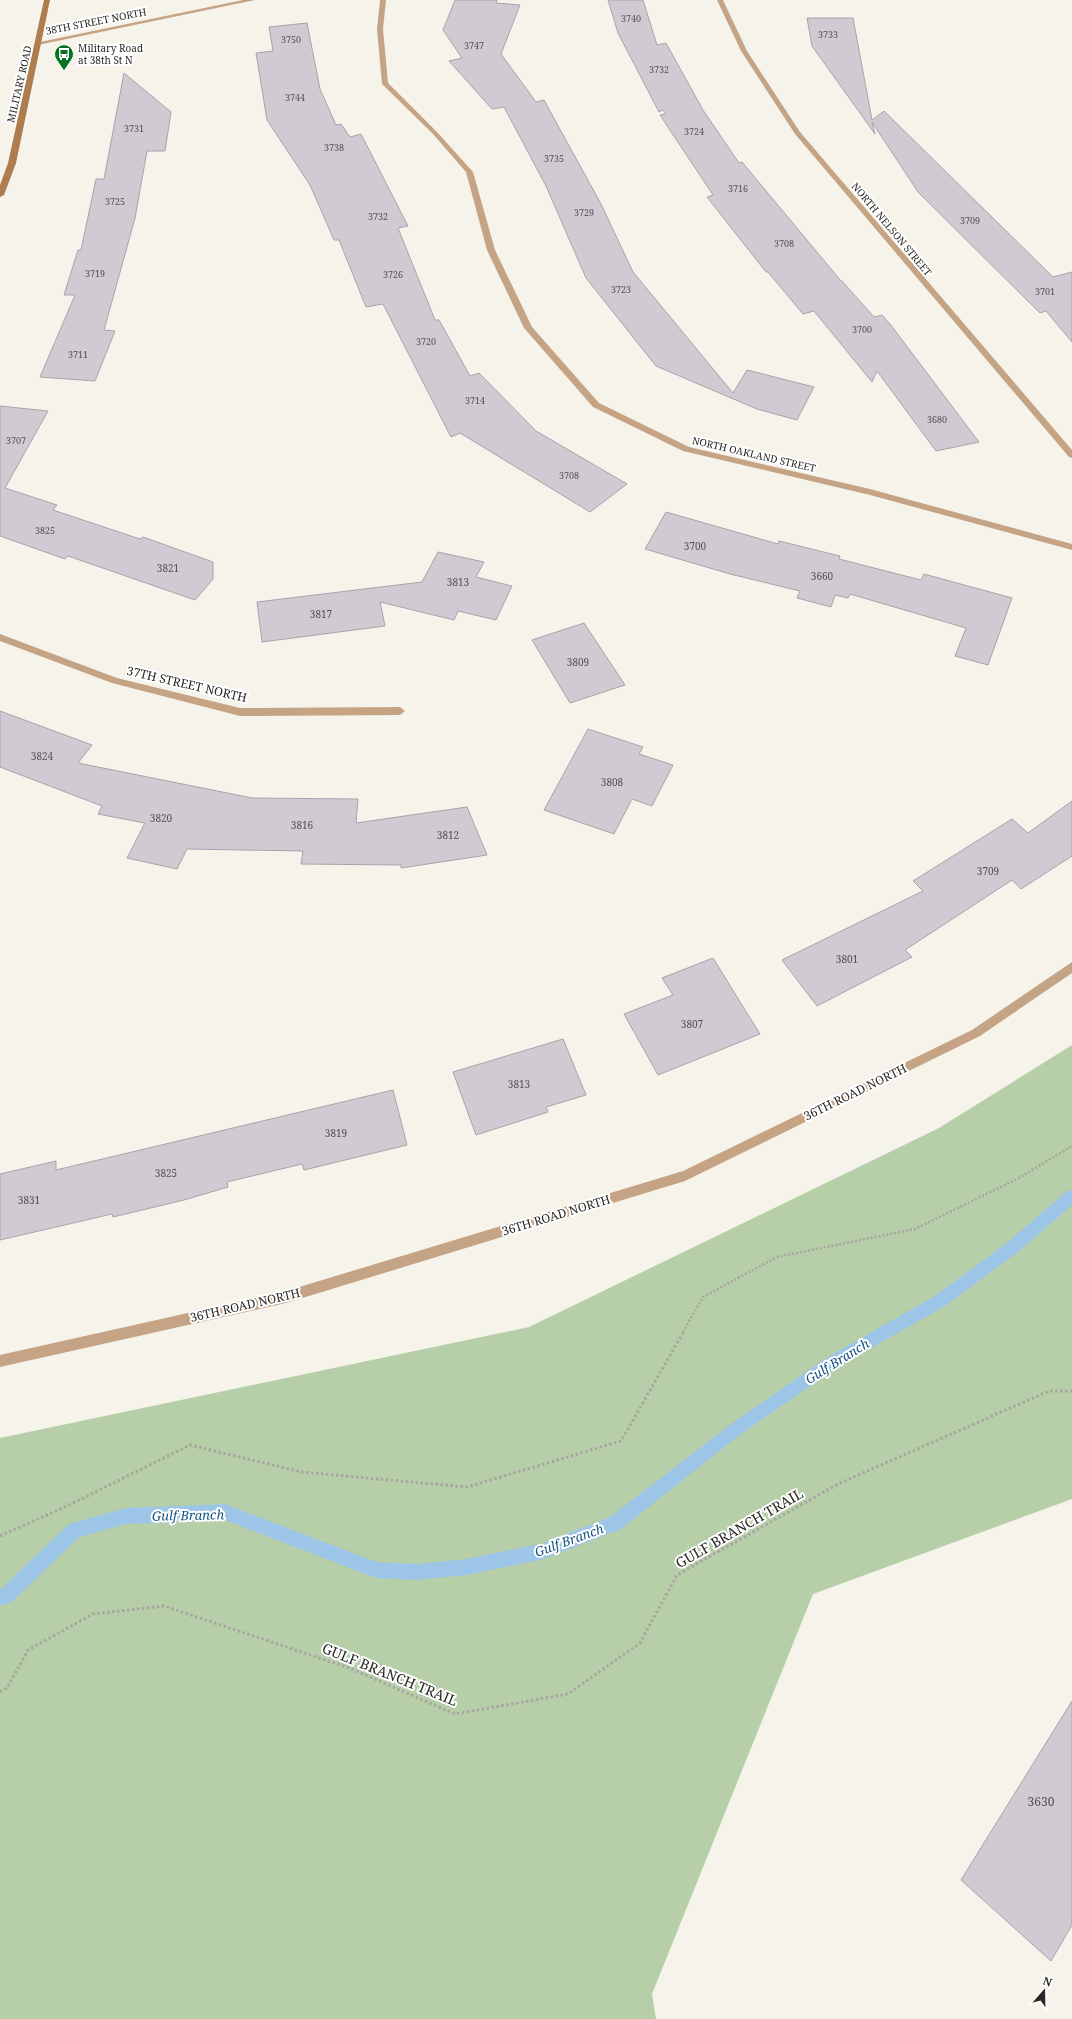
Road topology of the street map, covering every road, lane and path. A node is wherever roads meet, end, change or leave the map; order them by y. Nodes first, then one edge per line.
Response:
1 (48, 0) edge
2 (252, 0) edge
3 (384, 0) edge
4 (720, 0) edge
5 (38, 43) junction
6 (0, 195) edge
7 (1072, 455) edge
8 (1072, 547) edge
9 (0, 637) edge
10 (400, 711) dead end
11 (1072, 967) edge
12 (1072, 1146) edge
13 (0, 1361) edge
14 (1072, 1390) edge
15 (0, 1536) edge
16 (0, 1692) edge

1 - 5 main road, MILITARY ROAD
2 - 5 street, 38TH STREET NORTH
3 - 8 street, NORTH OAKLAND STREET
4 - 7 street, NORTH NELSON STREET
5 - 6 main road, MILITARY ROAD
9 - 10 street, 37TH STREET NORTH
11 - 13 street, 36TH ROAD NORTH
12 - 15 path
14 - 16 path, GULF BRANCH TRAIL

